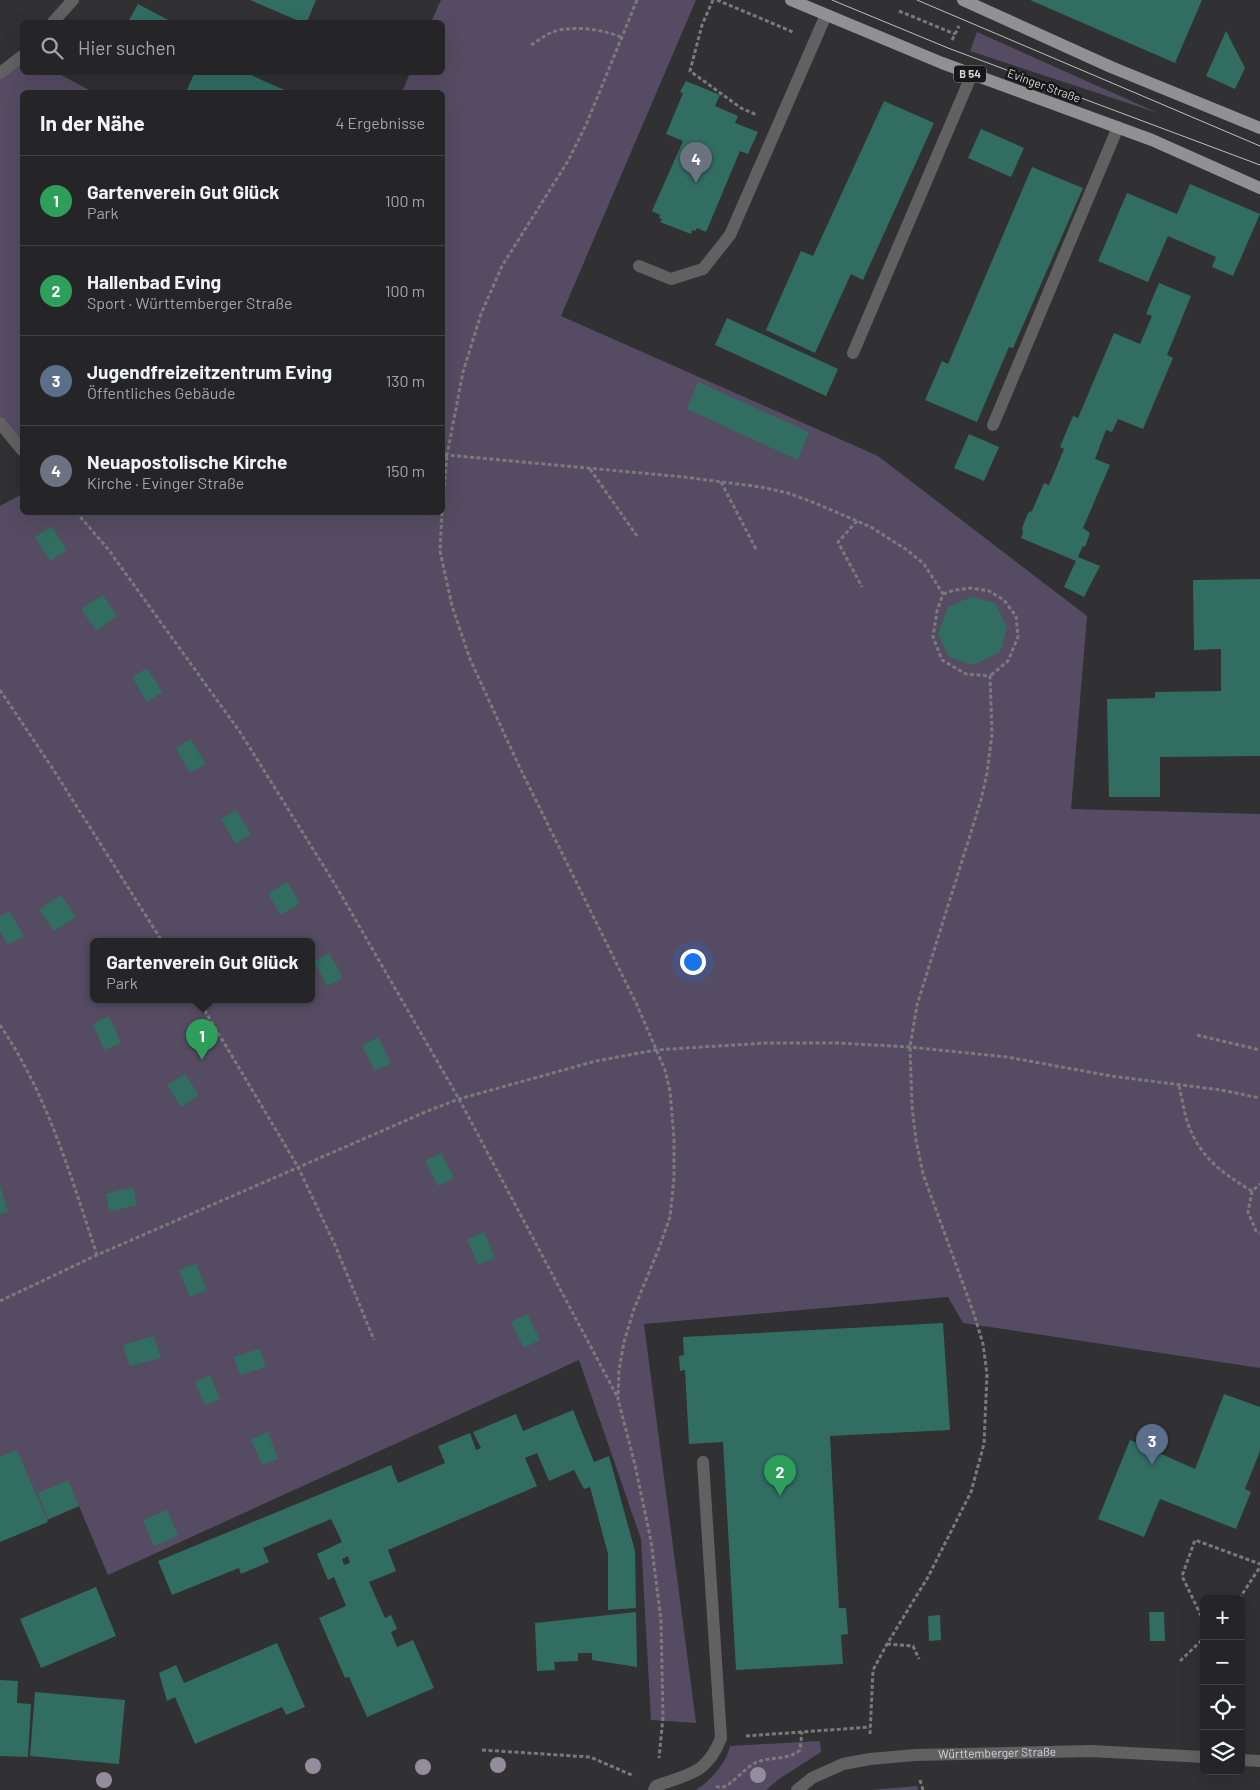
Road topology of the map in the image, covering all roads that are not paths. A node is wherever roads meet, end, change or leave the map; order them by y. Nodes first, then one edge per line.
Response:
1 (73, 0) edge
2 (791, 0) edge
3 (966, 1) edge
4 (826, 15) junction
5 (55, 20) edge
6 (20, 58) edge
7 (0, 73) edge
8 (972, 74) junction
9 (1118, 128) junction
10 (1260, 128) edge
11 (1260, 188) edge
12 (639, 266) dead end
13 (853, 353) dead end
14 (0, 423) edge
15 (993, 426) dead end
16 (20, 448) edge
17 (703, 1462) dead end
18 (1200, 1757) edge
19 (1245, 1760) edge
20 (1260, 1761) edge
21 (655, 1788) edge
22 (797, 1790) edge

1 - 5 street
2 - 4 main road, Evinger Straße / B 54
3 - 10 main road
4 - 8 main road, Evinger Straße / B 54
4 - 12 street
6 - 7 street
8 - 9 main road, Evinger Straße / B 54
8 - 13 street
9 - 11 main road, Evinger Straße / B 54
9 - 15 street
14 - 16 street
17 - 21 street
18 - 22 street, Württemberger Straße
19 - 20 street

